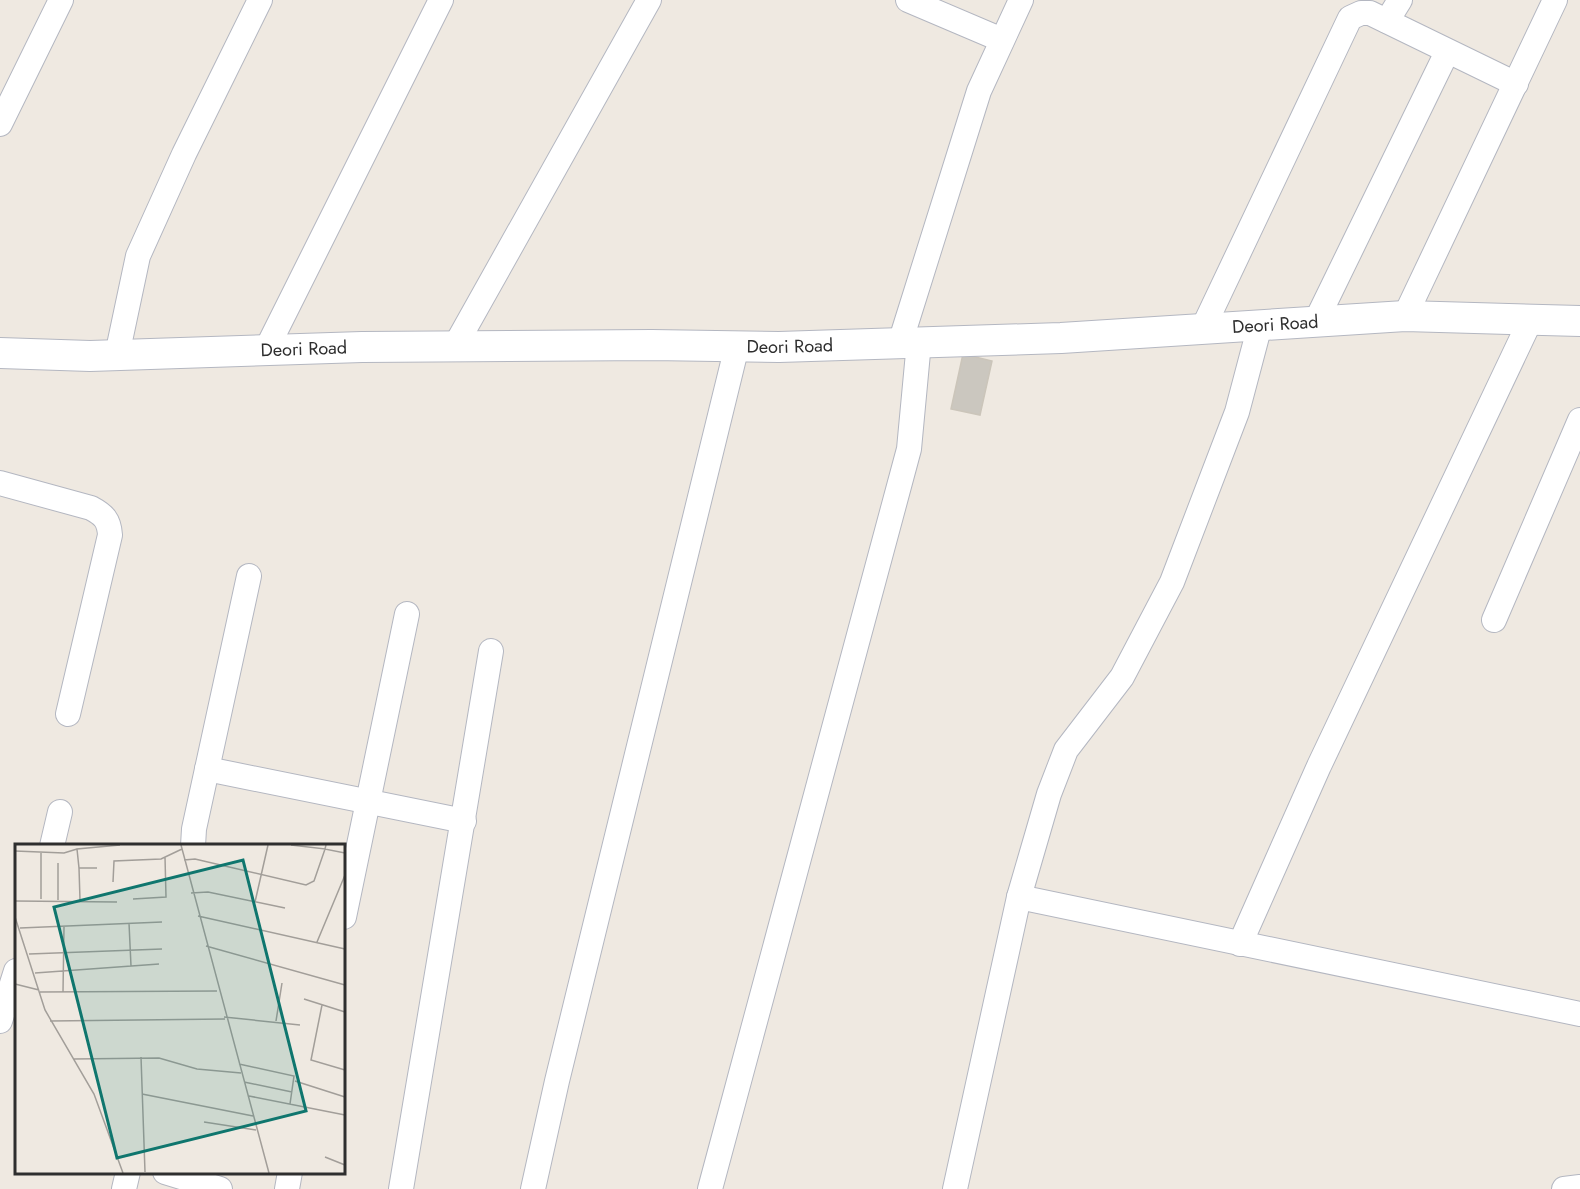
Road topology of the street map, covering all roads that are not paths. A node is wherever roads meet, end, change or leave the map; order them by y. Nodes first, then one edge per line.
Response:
1 (61, 0) edge
2 (260, 0) edge
3 (441, 0) edge
4 (649, 0) edge
5 (908, 0) edge
6 (1021, 0) edge
7 (1400, 0) edge
8 (1555, 0) edge
9 (1387, 21) junction
10 (1002, 40) junction
11 (1447, 52) junction
12 (1516, 84) junction
13 (0, 124) edge
14 (1405, 316) junction
15 (1531, 320) junction
16 (1316, 321) junction
17 (1580, 321) edge
18 (1260, 325) junction
19 (1203, 328) junction
20 (909, 342) junction
21 (455, 346) junction
22 (738, 346) junction
23 (267, 350) junction
24 (0, 353) edge
25 (117, 355) junction
26 (1580, 420) edge
27 (0, 483) edge
28 (249, 576) dead end
29 (407, 614) dead end
30 (1494, 620) dead end
31 (491, 651) dead end
32 (68, 714) dead end
33 (207, 770) junction
34 (368, 802) junction
35 (60, 812) dead end
36 (464, 821) junction
37 (52, 844) edge
38 (193, 844) edge
39 (1019, 897) junction
40 (345, 912) edge
41 (1240, 944) junction
42 (15, 974) edge
43 (1580, 1014) edge
44 (0, 1021) edge
45 (128, 1174) edge
46 (168, 1174) edge
47 (290, 1174) edge
48 (1580, 1187) edge
49 (124, 1189) edge
50 (220, 1189) edge
51 (286, 1189) edge
52 (400, 1189) edge
53 (533, 1189) edge
54 (710, 1189) edge
55 (955, 1189) edge
56 (1564, 1189) edge

1 - 13 street
2 - 25 street
3 - 23 street
4 - 21 street
5 - 10 street
6 - 10 street
7 - 9 street
8 - 12 street
9 - 11 street
9 - 19 street
10 - 20 street
11 - 12 street
11 - 16 street
12 - 14 street
14 - 15 street, Deori Road
14 - 16 street, Deori Road
15 - 17 street, Deori Road
15 - 41 street
16 - 18 street, Deori Road
18 - 19 street, Deori Road
18 - 39 street
19 - 20 street, Deori Road
20 - 22 street, Deori Road
20 - 54 street
21 - 22 street, Deori Road
21 - 23 street, Deori Road
22 - 53 street
23 - 25 street, Deori Road
24 - 25 street, Deori Road
26 - 30 street
27 - 32 street
28 - 33 street
29 - 34 street
31 - 36 street
33 - 34 street
33 - 38 street
34 - 36 street
34 - 40 street
35 - 37 street
36 - 52 street
39 - 41 street
39 - 55 street
41 - 43 street
42 - 44 street
45 - 49 street
46 - 50 street
47 - 51 street
48 - 56 street

